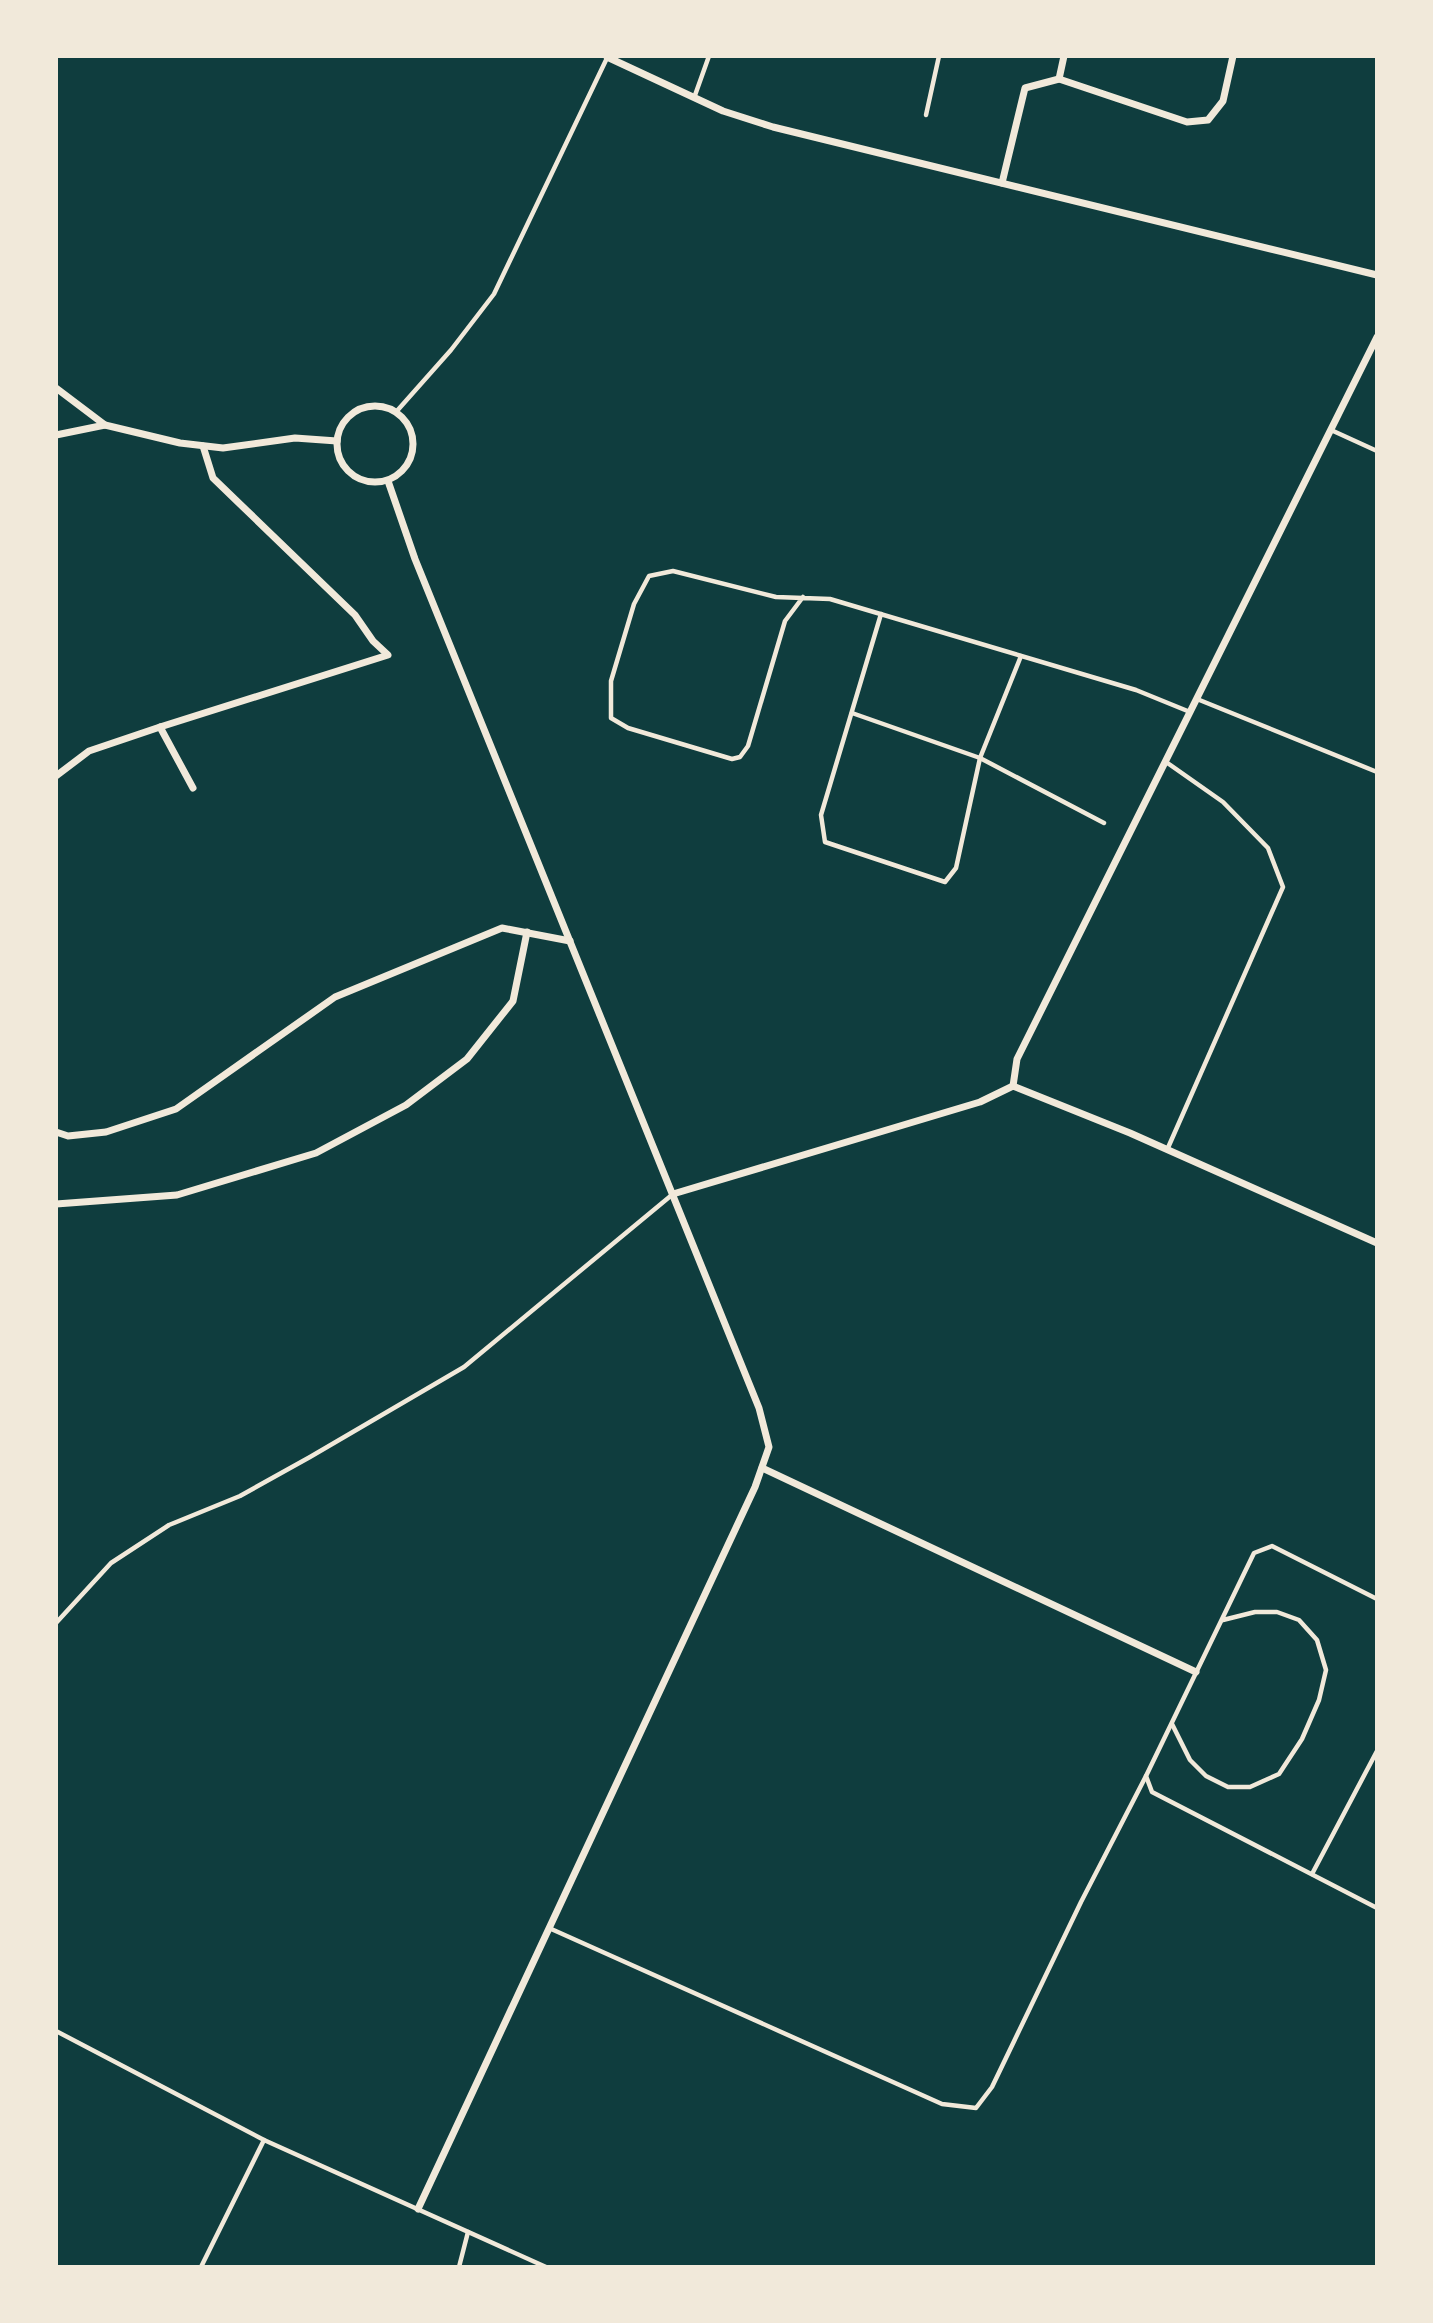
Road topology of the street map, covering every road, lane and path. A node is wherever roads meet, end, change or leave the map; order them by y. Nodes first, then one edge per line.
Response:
1 (709, 56) edge
2 (939, 56) edge
3 (1064, 56) edge
4 (1233, 56) edge
5 (607, 57) edge
6 (1059, 79) junction
7 (694, 99) junction
8 (926, 115) dead end
9 (1002, 183) junction
10 (1377, 275) edge
11 (1377, 337) edge
12 (56, 388) edge
13 (396, 412) junction
14 (105, 425) junction
15 (1331, 430) junction
16 (56, 435) edge
17 (337, 441) junction
18 (203, 446) junction
19 (1377, 452) edge
20 (388, 481) junction
21 (803, 597) junction
22 (880, 614) junction
23 (1021, 656) junction
24 (1196, 699) junction
25 (1190, 712) junction
26 (852, 713) junction
27 (160, 727) junction
28 (981, 758) junction
29 (1165, 762) junction
30 (1377, 772) edge
31 (56, 776) edge
32 (193, 788) dead end
33 (1104, 823) dead end
34 (527, 932) junction
35 (570, 941) junction
36 (1013, 1086) junction
37 (56, 1132) edge
38 (1167, 1150) junction
39 (673, 1194) junction
40 (56, 1204) edge
41 (1377, 1243) edge
42 (762, 1468) junction
43 (1377, 1599) edge
44 (1222, 1620) junction
45 (56, 1623) edge
46 (1196, 1672) junction
47 (1171, 1723) junction
48 (1377, 1751) edge
49 (1146, 1776) junction
50 (1312, 1874) junction
51 (1377, 1908) edge
52 (549, 1928) junction
53 (56, 2031) edge
54 (264, 2140) junction
55 (418, 2210) junction
56 (468, 2232) junction
57 (201, 2267) edge
58 (459, 2267) edge
59 (546, 2267) edge

1 - 7 lane
2 - 8 lane
3 - 6 street
4 - 6 street
5 - 7 street
5 - 13 lane
6 - 9 street
7 - 9 street
9 - 10 street
11 - 15 street
12 - 14 street
13 - 17 street
13 - 20 street
14 - 16 street
14 - 18 street
15 - 19 lane
15 - 24 street
17 - 18 street
17 - 20 street
18 - 27 street
20 - 35 street
21 - 21 lane
21 - 22 lane
22 - 23 lane
22 - 26 lane
23 - 25 lane
23 - 28 lane
24 - 25 street
24 - 30 lane
25 - 29 street
26 - 28 lane
26 - 28 lane
27 - 31 street
27 - 32 street
28 - 33 lane
29 - 36 street
29 - 38 lane
34 - 35 street
34 - 37 street
34 - 40 street
35 - 39 street
36 - 38 street
36 - 39 street
38 - 41 street
39 - 42 street
39 - 45 lane
42 - 46 street
42 - 52 street
43 - 44 lane
44 - 46 lane
44 - 47 lane
46 - 47 lane
47 - 49 lane
48 - 50 lane
49 - 50 lane
49 - 52 lane
50 - 51 lane
52 - 55 street
53 - 54 lane
54 - 55 lane
54 - 57 lane
55 - 56 lane
56 - 58 lane
56 - 59 lane

